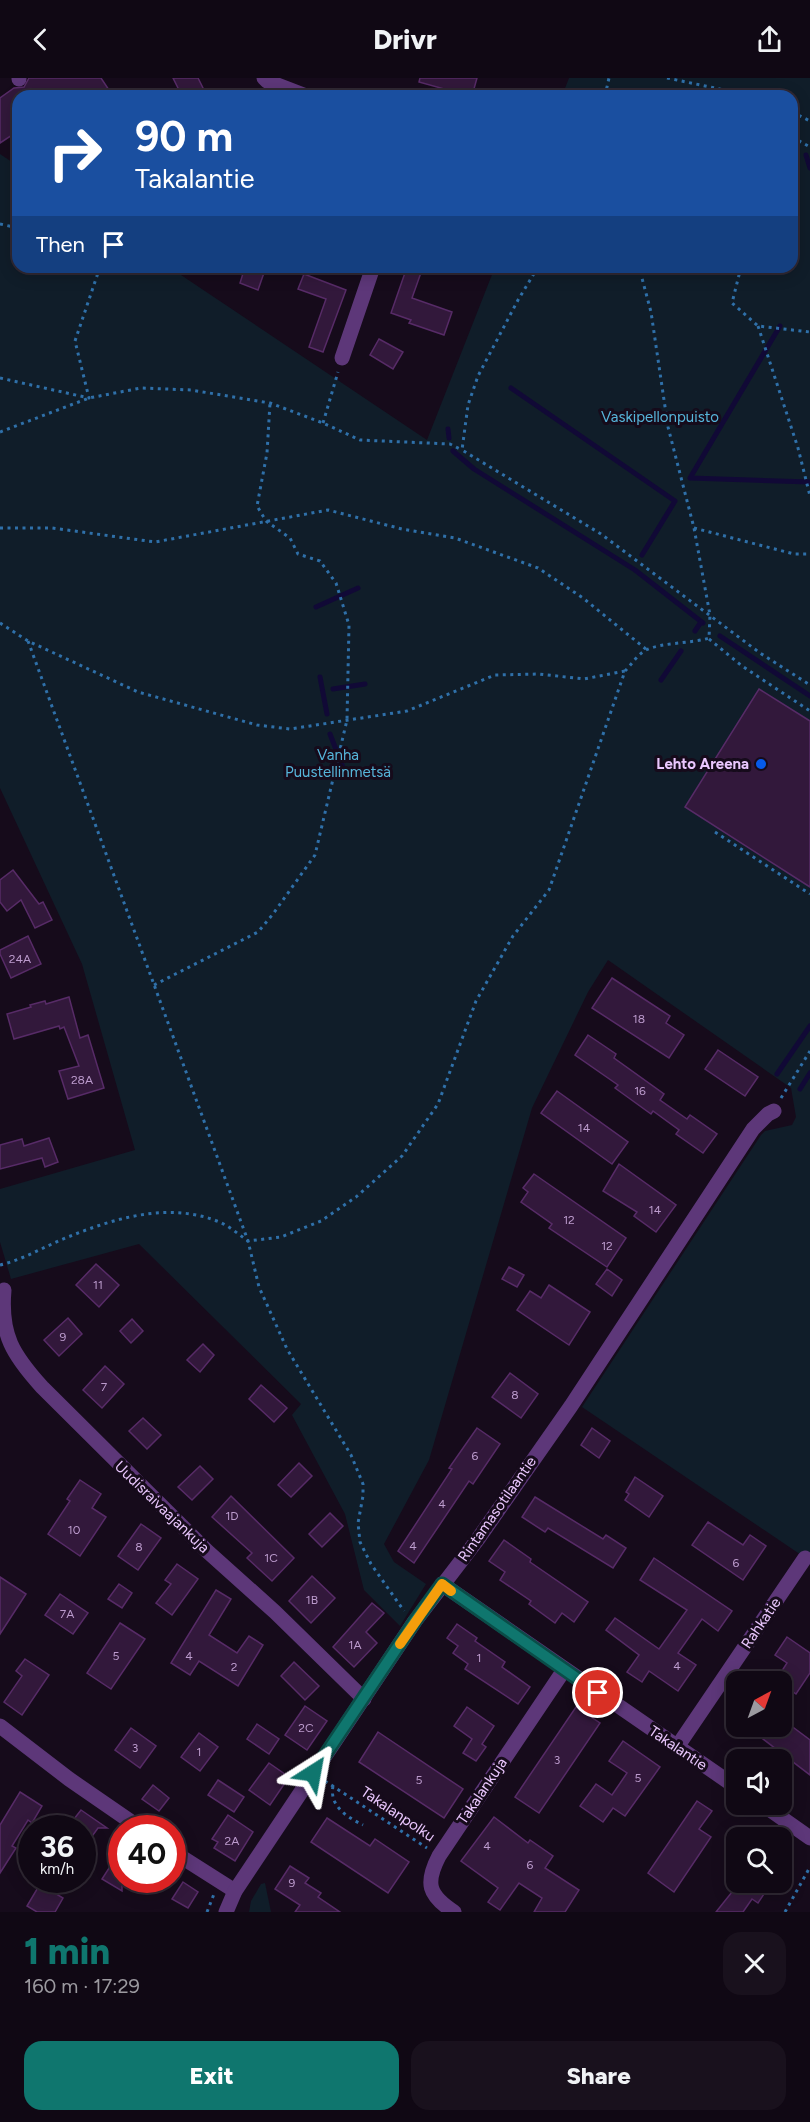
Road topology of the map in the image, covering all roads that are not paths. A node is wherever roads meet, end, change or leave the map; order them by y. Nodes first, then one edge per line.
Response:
1 (264, 78) edge
2 (290, 90) edge
3 (371, 273) edge
4 (342, 358) road end
5 (774, 1111) road end
6 (4, 1290) dead end
7 (805, 1558) dead end
8 (442, 1584) junction
9 (564, 1670) junction
10 (364, 1699) junction
11 (0, 1726) edge
12 (677, 1747) junction
13 (726, 1780) edge
14 (121, 1815) edge
15 (778, 1815) edge
16 (810, 1838) edge
17 (186, 1860) edge
18 (235, 1891) junction
19 (226, 1912) edge
20 (454, 1912) edge

1 - 2 street
3 - 4 street
5 - 8 street, Rintamasotilaantie
6 - 10 street, Uudisraivaajankuja
7 - 12 street, Rahkatie
8 - 9 street, Takalantie
8 - 10 street, Rintamasotilaantie
9 - 12 street, Takalantie
9 - 20 street, Takalankuja
10 - 18 street, Rintamasotilaantie
11 - 14 street
12 - 13 street, Takalantie
15 - 16 street
17 - 18 street
18 - 19 street, Rintamasotilaantie

